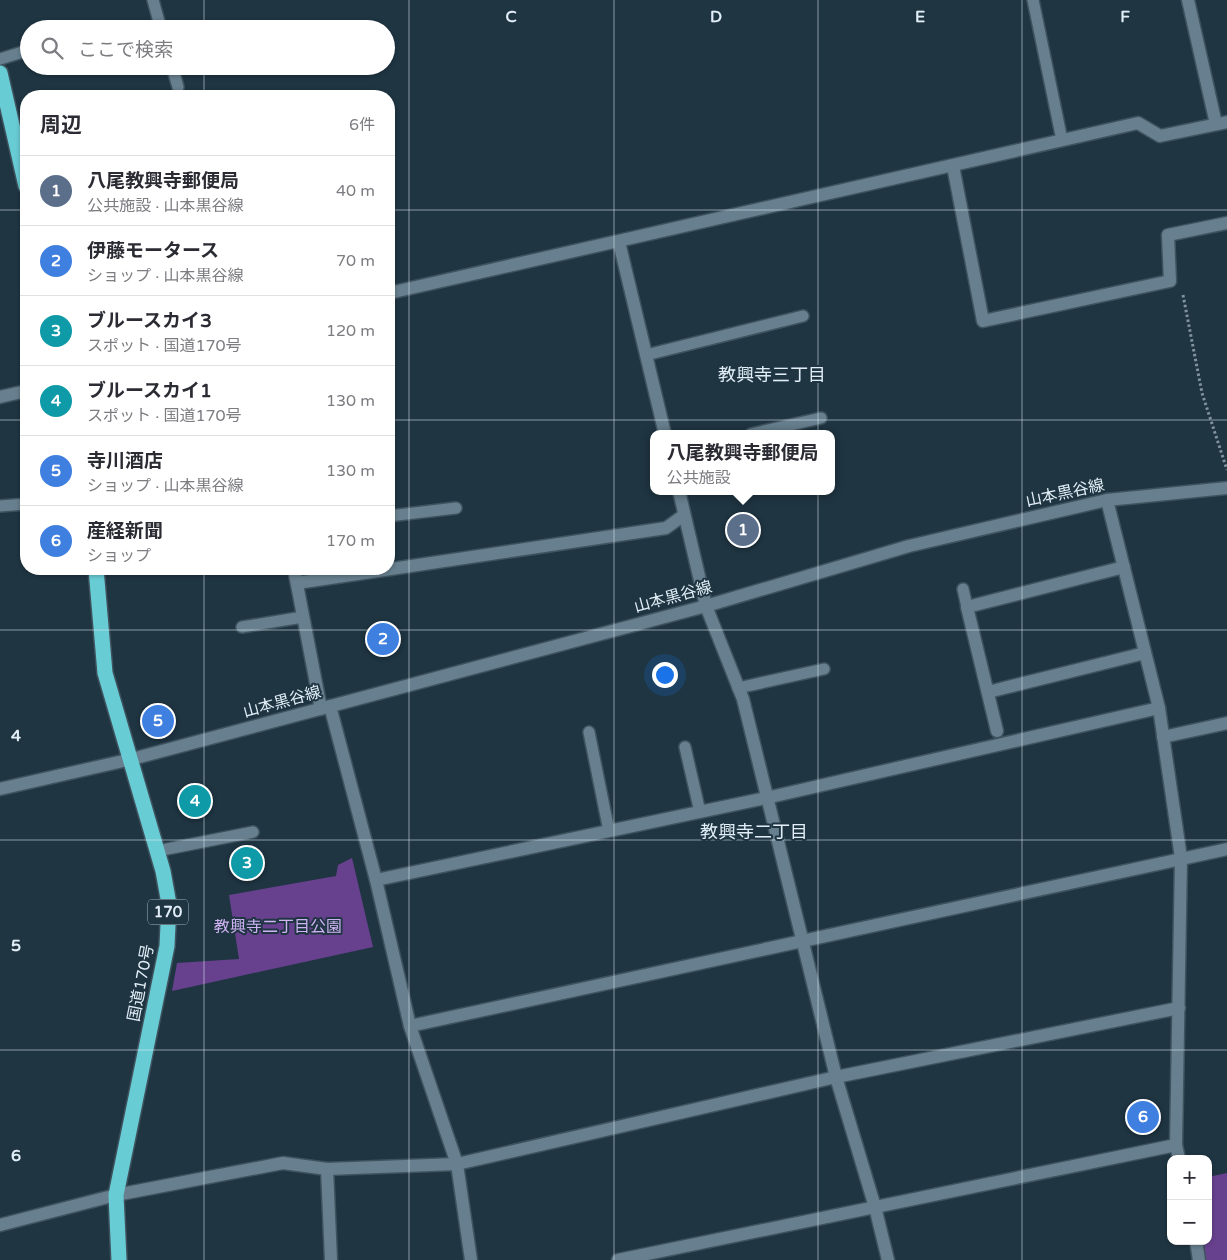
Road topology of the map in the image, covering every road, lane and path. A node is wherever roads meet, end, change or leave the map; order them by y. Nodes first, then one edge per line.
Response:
1 (153, 0) edge
2 (1033, 0) edge
3 (1188, 0) edge
4 (159, 20) edge
5 (20, 53) edge
6 (0, 59) edge
7 (0, 72) edge
8 (175, 75) edge
9 (178, 87) dead end
10 (1222, 123) edge
11 (1062, 140) junction
12 (20, 150) edge
13 (953, 166) junction
14 (1227, 223) edge
15 (619, 242) junction
16 (1170, 281) junction
17 (395, 292) edge
18 (803, 316) dead end
19 (646, 354) junction
20 (20, 392) edge
21 (0, 397) edge
22 (821, 418) dead end
23 (664, 430) edge
24 (768, 430) edge
25 (1227, 470) edge
26 (1227, 488) edge
27 (679, 495) edge
28 (1107, 500) junction
29 (20, 504) edge
30 (0, 506) edge
31 (456, 508) dead end
32 (395, 515) edge
33 (684, 515) junction
34 (1124, 567) junction
35 (395, 568) edge
36 (97, 575) edge
37 (295, 575) edge
38 (351, 575) edge
39 (297, 583) junction
40 (963, 589) dead end
41 (706, 606) junction
42 (967, 607) junction
43 (303, 617) junction
44 (242, 627) dead end
45 (1145, 653) junction
46 (824, 669) dead end
47 (738, 688) junction
48 (988, 692) junction
49 (326, 708) junction
50 (1159, 708) junction
51 (1227, 723) edge
52 (998, 731) dead end
53 (589, 732) dead end
54 (1163, 736) junction
55 (685, 748) dead end
56 (132, 759) junction
57 (0, 789) edge
58 (766, 798) junction
59 (700, 812) junction
60 (608, 831) junction
61 (253, 832) dead end
62 (1227, 849) edge
63 (157, 851) junction
64 (1181, 858) junction
65 (376, 880) junction
66 (803, 940) junction
67 (1179, 1008) junction
68 (410, 1026) junction
69 (836, 1077) junction
70 (1176, 1145) junction
71 (1178, 1155) edge
72 (457, 1164) junction
73 (327, 1169) junction
74 (116, 1195) junction
75 (875, 1207) junction
76 (0, 1225) edge
77 (1197, 1245) edge
78 (118, 1260) edge
79 (330, 1260) edge
80 (471, 1260) edge
81 (618, 1260) edge
82 (888, 1260) edge
83 (1199, 1260) edge

1 - 4 lane
2 - 11 lane
3 - 10 street
5 - 6 lane
7 - 12 highway
8 - 9 lane
10 - 11 street
11 - 13 street
13 - 15 street
13 - 16 street
14 - 16 street
15 - 17 street
15 - 19 street
16 - 25 path
18 - 19 lane
19 - 23 street
20 - 21 street
22 - 24 lane
26 - 28 street, 山本黒谷線
27 - 33 street
28 - 34 street
28 - 41 street, 山本黒谷線
29 - 30 lane
31 - 32 lane
33 - 35 street
33 - 41 street
34 - 42 street
34 - 45 street
36 - 56 highway, 国道170号 / 170
37 - 39 street
38 - 39 street
39 - 43 street
40 - 42 lane
41 - 47 street
41 - 49 street, 山本黒谷線
42 - 48 street
43 - 44 lane
43 - 49 street
45 - 48 street
45 - 50 street
46 - 47 lane
47 - 58 street
48 - 52 street
49 - 56 street, 山本黒谷線
49 - 65 street
50 - 54 street
50 - 58 street
51 - 54 street
53 - 60 lane
54 - 64 street
55 - 59 lane
56 - 57 street, 山本黒谷線
56 - 63 highway, 国道170号 / 170
58 - 59 street
58 - 66 street
59 - 60 street
60 - 65 street
61 - 63 lane
62 - 64 street
63 - 74 highway, 国道170号 / 170
64 - 66 street
64 - 67 street
65 - 68 street
66 - 68 street
66 - 69 street
67 - 69 street
67 - 70 street
68 - 72 street
69 - 72 street
69 - 75 street
70 - 71 street
70 - 75 street
72 - 73 street
72 - 80 street
73 - 74 street
73 - 79 street
74 - 76 street
74 - 78 highway, 国道170号 / 170
75 - 81 street
75 - 82 street
77 - 83 street

